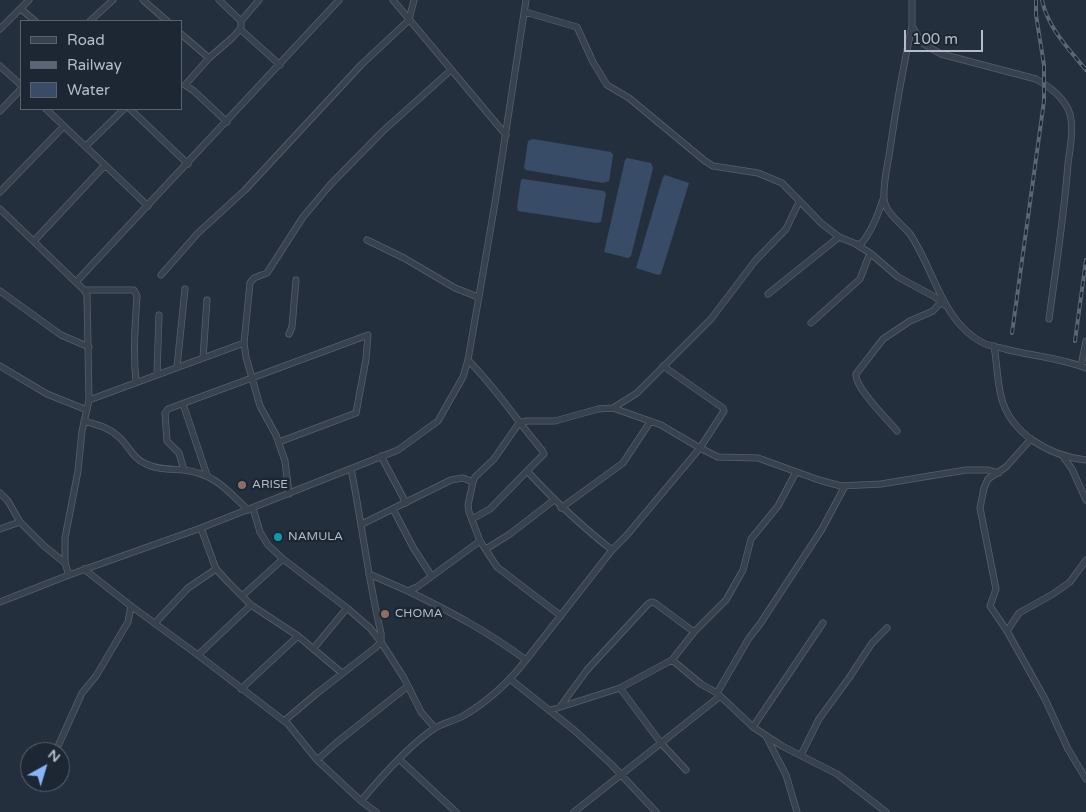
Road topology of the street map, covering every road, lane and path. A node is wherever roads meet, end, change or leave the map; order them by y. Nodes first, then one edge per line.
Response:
1 (29, 0) edge
2 (113, 0) edge
3 (142, 0) edge
4 (220, 0) edge
5 (259, 0) edge
6 (339, 0) edge
7 (393, 0) edge
8 (414, 0) edge
9 (526, 0) edge
10 (912, 0) edge
11 (19, 10) junction
12 (525, 12) junction
13 (34, 20) edge
14 (91, 20) edge
15 (164, 20) edge
16 (409, 20) junction
17 (241, 21) junction
18 (912, 26) junction
19 (0, 29) edge
20 (240, 29) junction
21 (182, 35) edge
22 (209, 58) junction
23 (280, 65) junction
24 (0, 66) edge
25 (451, 70) junction
26 (183, 83) edge
27 (20, 84) edge
28 (20, 91) edge
29 (47, 110) edge
30 (123, 110) edge
31 (131, 110) edge
32 (0, 111) edge
33 (227, 122) junction
34 (64, 126) junction
35 (506, 135) junction
36 (86, 146) junction
37 (188, 164) junction
38 (105, 165) junction
39 (0, 192) edge
40 (884, 199) junction
41 (800, 202) junction
42 (148, 206) junction
43 (0, 209) edge
44 (838, 238) junction
45 (367, 240) dead end
46 (34, 241) junction
47 (854, 243) junction
48 (870, 253) junction
49 (161, 275) dead end
50 (296, 280) dead end
51 (76, 282) junction
52 (185, 289) dead end
53 (84, 290) junction
54 (0, 291) edge
55 (768, 294) dead end
56 (478, 297) junction
57 (208, 300) dead end
58 (941, 302) junction
59 (946, 306) junction
60 (159, 315) dead end
61 (1049, 319) dead end
62 (811, 323) dead end
63 (289, 334) dead end
64 (1086, 341) edge
65 (244, 343) junction
66 (994, 346) junction
67 (89, 347) junction
68 (203, 358) junction
69 (468, 360) junction
70 (0, 366) edge
71 (664, 366) junction
72 (177, 367) junction
73 (1084, 367) edge
74 (157, 375) junction
75 (251, 377) junction
76 (136, 382) junction
77 (89, 400) junction
78 (183, 404) junction
79 (613, 408) junction
80 (87, 410) junction
81 (84, 421) junction
82 (650, 422) junction
83 (519, 423) junction
84 (897, 431) dead end
85 (1031, 440) junction
86 (279, 442) junction
87 (700, 448) junction
88 (1062, 455) junction
89 (381, 456) junction
90 (1086, 460) edge
91 (351, 469) junction
92 (184, 470) junction
93 (527, 471) junction
94 (796, 472) junction
95 (999, 473) junction
96 (207, 475) junction
97 (473, 482) junction
98 (845, 486) junction
99 (0, 493) edge
100 (289, 494) junction
101 (554, 500) junction
102 (1086, 500) edge
103 (406, 502) junction
104 (561, 508) junction
105 (250, 509) junction
106 (393, 509) junction
107 (472, 519) junction
108 (20, 522) junction
109 (362, 524) junction
110 (1, 528) edge
111 (201, 528) junction
112 (480, 541) junction
113 (486, 549) junction
114 (612, 550) junction
115 (283, 559) junction
116 (1086, 560) edge
117 (65, 563) junction
118 (216, 569) junction
119 (84, 570) junction
120 (369, 574) junction
121 (69, 575) junction
122 (431, 575) junction
123 (408, 591) junction
124 (242, 596) junction
125 (0, 602) edge
126 (252, 605) junction
127 (131, 606) junction
128 (347, 608) junction
129 (561, 616) junction
130 (154, 623) junction
131 (823, 623) dead end
132 (887, 628) dead end
133 (1007, 631) junction
134 (694, 632) junction
135 (298, 636) junction
136 (381, 642) junction
137 (313, 649) junction
138 (198, 655) junction
139 (526, 660) junction
140 (672, 660) junction
141 (342, 673) junction
142 (510, 679) junction
143 (408, 686) junction
144 (620, 688) junction
145 (241, 689) junction
146 (718, 695) junction
147 (560, 707) junction
148 (551, 710) junction
149 (284, 721) junction
150 (753, 727) junction
151 (435, 728) junction
152 (766, 736) junction
153 (60, 742) edge
154 (661, 742) junction
155 (801, 755) junction
156 (399, 759) junction
157 (318, 760) junction
158 (686, 770) dead end
159 (621, 774) junction
160 (1086, 779) edge
161 (361, 801) junction
162 (376, 812) edge
163 (456, 812) edge
164 (574, 812) edge
165 (656, 812) edge
166 (797, 812) edge
167 (886, 812) edge

1 - 11 street
2 - 14 street
3 - 15 street
4 - 17 street
5 - 17 street
6 - 23 street
7 - 16 street
8 - 16 street
9 - 12 street
10 - 18 street
11 - 13 street
11 - 19 street
12 - 35 street
12 - 41 street
16 - 25 street
16 - 49 street
17 - 20 street
18 - 40 street
18 - 61 street
20 - 22 street
20 - 23 street
21 - 22 street
22 - 26 street
23 - 33 street
24 - 27 street
25 - 35 street
25 - 65 street
26 - 33 street
28 - 32 street
29 - 34 street
30 - 36 street
31 - 37 street
33 - 37 street
34 - 36 street
34 - 39 street
35 - 56 street
36 - 38 street
37 - 42 street
38 - 42 street
38 - 46 street
40 - 47 street
40 - 59 street
41 - 44 street
41 - 71 street
42 - 51 street
43 - 46 street
44 - 47 street
44 - 55 street
45 - 56 street
46 - 51 street
47 - 48 street
48 - 58 street
48 - 62 street
50 - 63 street
51 - 53 street
52 - 72 street
53 - 67 street
53 - 76 street
54 - 67 street
56 - 69 street
57 - 68 street
58 - 59 street
58 - 84 street
59 - 66 street
60 - 74 street
64 - 73 street
65 - 68 street
65 - 75 street
66 - 73 street
66 - 85 street
67 - 77 street
68 - 72 street
69 - 83 street
69 - 89 street
70 - 80 street
71 - 79 street
71 - 87 street
72 - 74 street
74 - 76 street
75 - 78 street
75 - 86 street
75 - 86 street
76 - 77 street
77 - 80 street
78 - 92 street
78 - 96 street
79 - 82 street
79 - 83 street
80 - 81 street
81 - 92 street
81 - 117 street
82 - 87 street
82 - 104 street
83 - 93 street
83 - 97 street
85 - 88 street
85 - 95 street
86 - 100 street
87 - 94 street
87 - 114 street
88 - 90 street
88 - 102 street
89 - 91 street
89 - 103 street
91 - 100 street
91 - 109 street
92 - 96 street
93 - 101 street
93 - 107 street
94 - 98 street
94 - 134 street
95 - 98 street
95 - 133 street
96 - 105 street
97 - 103 street
97 - 107 street
98 - 146 street
99 - 108 street
100 - 105 street
101 - 104 street
101 - 113 street
103 - 106 street
104 - 114 street
105 - 111 street
105 - 115 street
106 - 109 street
106 - 122 street
107 - 112 street
108 - 110 street
108 - 117 street
109 - 120 street
111 - 118 street
111 - 119 street
112 - 113 street
112 - 122 street
113 - 129 street
114 - 129 street
115 - 124 street
115 - 128 street
116 - 133 street
117 - 121 street
118 - 124 street
118 - 130 street
119 - 121 street
119 - 127 street
120 - 123 street
120 - 136 street
121 - 125 street
122 - 123 street
123 - 139 street
124 - 126 street
126 - 135 street
126 - 138 street
127 - 130 street
127 - 153 street
128 - 136 street
128 - 137 street
129 - 139 street
130 - 138 street
131 - 150 street
132 - 155 street
133 - 160 street
134 - 140 street
134 - 147 street
135 - 137 street
135 - 145 street
136 - 141 street
136 - 143 street
137 - 141 street
138 - 145 street
139 - 142 street
140 - 144 street
140 - 146 street
141 - 149 street
142 - 148 street
142 - 151 street
143 - 151 street
143 - 157 street
144 - 147 street
144 - 154 street
145 - 149 street
146 - 150 street
146 - 154 street
147 - 148 street
148 - 159 street
149 - 157 street
150 - 152 street
151 - 156 street
152 - 155 street
152 - 166 street
154 - 158 street
154 - 159 street
155 - 167 street
156 - 161 street
156 - 163 street
157 - 161 street
159 - 164 street
159 - 165 street
161 - 162 street

